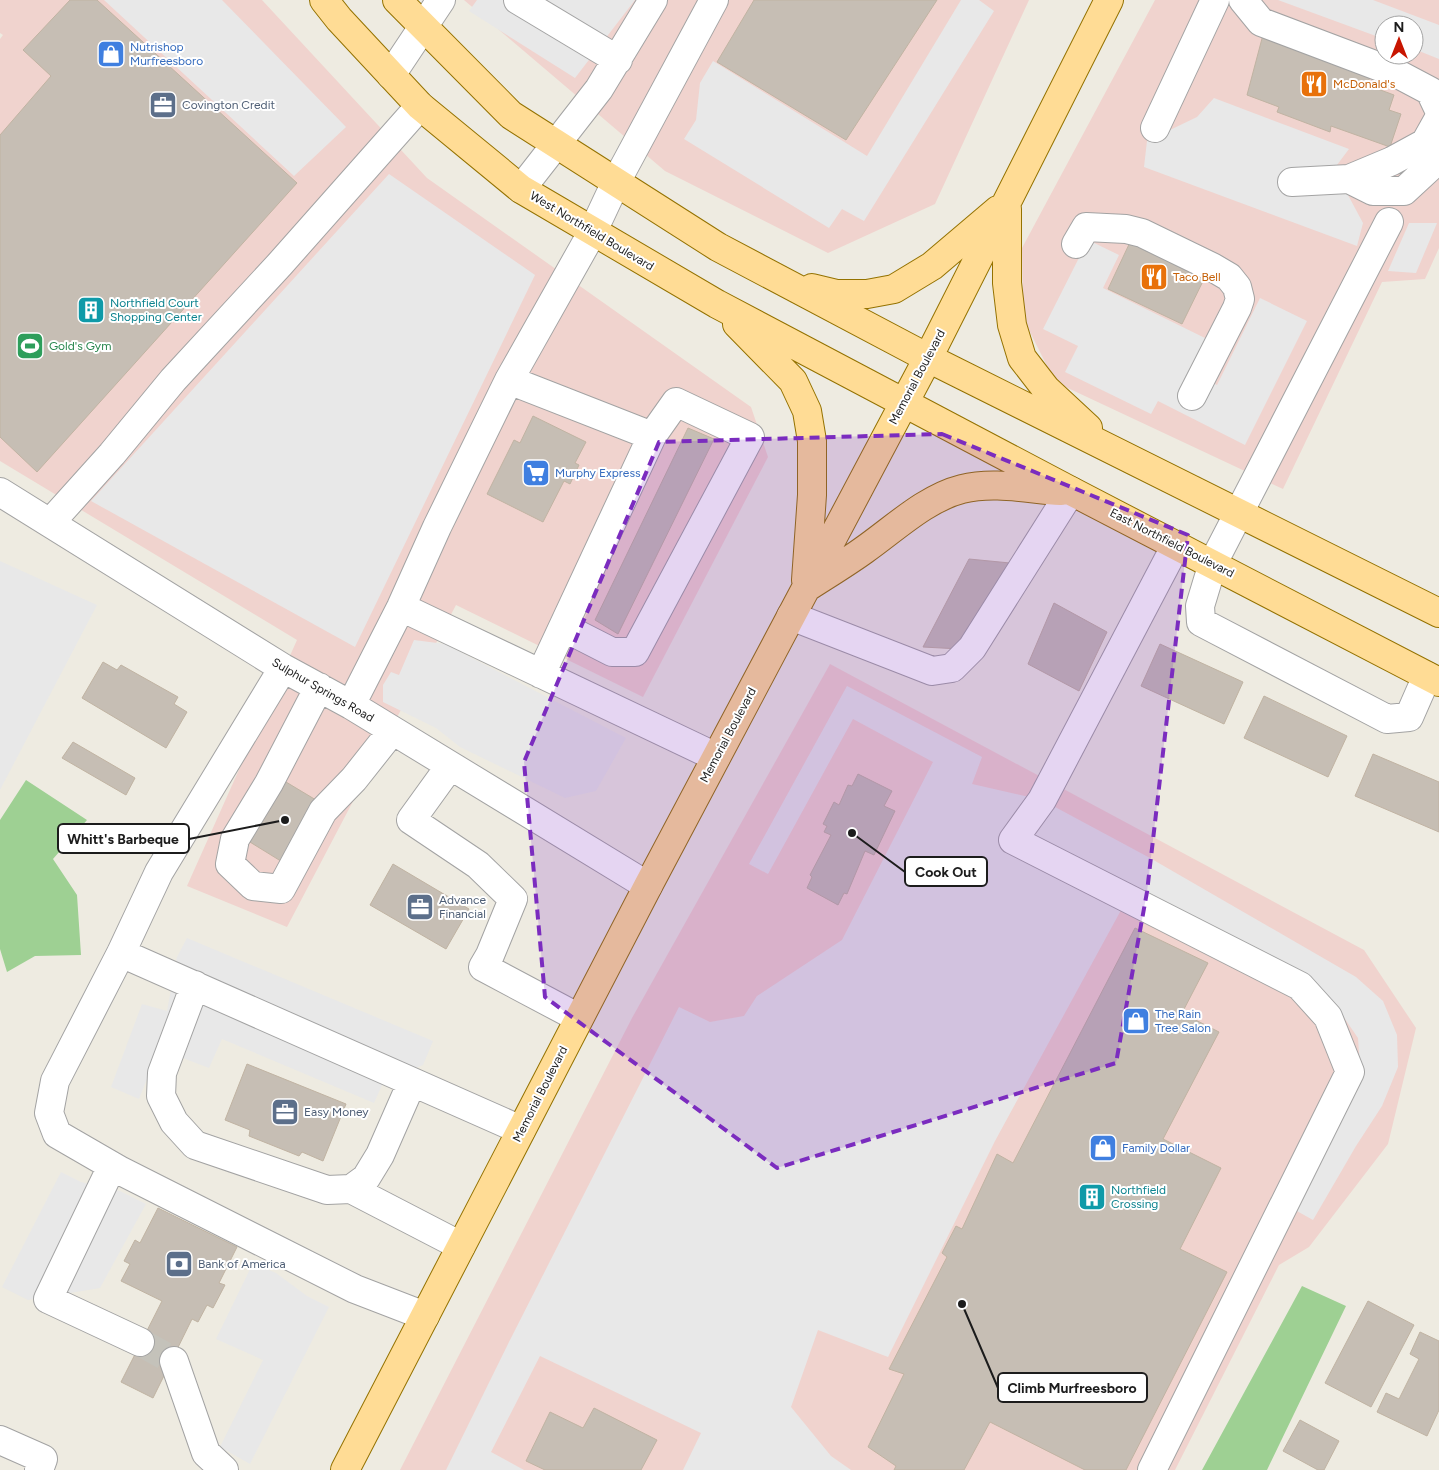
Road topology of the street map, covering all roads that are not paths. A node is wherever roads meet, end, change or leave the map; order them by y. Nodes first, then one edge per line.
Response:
1 (396, 0) edge
2 (440, 0) edge
3 (518, 0) edge
4 (714, 0) edge
5 (1109, 0) edge
6 (1216, 0) edge
7 (1243, 0) edge
8 (327, 1) edge
9 (652, 1) edge
10 (424, 27) junction
11 (618, 60) junction
12 (391, 75) junction
13 (420, 106) junction
14 (1439, 110) edge
15 (1439, 118) edge
16 (1155, 128) dead end
17 (1439, 140) edge
18 (555, 144) junction
19 (1348, 179) junction
20 (616, 182) junction
21 (1292, 182) dead end
22 (521, 189) junction
23 (1007, 202) junction
24 (1389, 222) dead end
25 (593, 231) junction
26 (1076, 244) dead end
27 (779, 280) junction
28 (717, 304) junction
29 (928, 358) junction
30 (509, 380) junction
31 (1192, 396) dead end
32 (904, 402) junction
33 (652, 436) junction
34 (1109, 449) junction
35 (1071, 491) junction
36 (0, 492) edge
37 (1239, 513) junction
38 (50, 523) junction
39 (1176, 545) junction
40 (1213, 563) junction
41 (805, 589) junction
42 (402, 607) junction
43 (1439, 613) edge
44 (790, 616) junction
45 (563, 627) junction
46 (284, 668) junction
47 (541, 674) junction
48 (1433, 679) edge
49 (320, 688) junction
50 (351, 705) junction
51 (392, 731) junction
52 (716, 758) junction
53 (450, 766) junction
54 (648, 886) junction
55 (121, 952) junction
56 (195, 985) junction
57 (579, 1018) junction
58 (412, 1082) junction
59 (521, 1130) junction
60 (112, 1166) junction
61 (351, 1189) junction
62 (461, 1246) junction
63 (425, 1316) junction
64 (140, 1342) tunnel mouth
65 (174, 1360) tunnel mouth
66 (0, 1440) edge
67 (39, 1470) edge
68 (224, 1470) edge
69 (345, 1470) edge
70 (1152, 1470) edge

1 - 10 main road
2 - 10 street
3 - 11 street
4 - 20 street
5 - 23 main road, Memorial Boulevard
6 - 16 street
7 - 14 street
8 - 12 main road, West Northfield Boulevard
9 - 11 street
10 - 12 street
10 - 18 main road
11 - 18 street
12 - 13 main road, West Northfield Boulevard
13 - 22 main road, West Northfield Boulevard
13 - 38 street
15 - 19 street
17 - 19 street
18 - 20 main road
18 - 22 street
19 - 21 street
20 - 25 street
20 - 27 main road
22 - 25 main road, West Northfield Boulevard
23 - 27 main road
23 - 29 main road, Memorial Boulevard
23 - 34 main road
24 - 37 street
25 - 28 main road, West Northfield Boulevard
25 - 30 street
26 - 31 street
27 - 29 main road
28 - 32 main road, West Northfield Boulevard
28 - 41 main road
29 - 32 main road, Memorial Boulevard
29 - 34 main road
30 - 33 street
30 - 42 street
32 - 35 main road, East Northfield Boulevard
32 - 41 main road, Memorial Boulevard
33 - 45 street
33 - 45 street
34 - 37 main road
35 - 39 main road, East Northfield Boulevard
35 - 41 main road
35 - 44 street
36 - 38 street, Sulphur Springs Road
37 - 40 street
37 - 43 main road
38 - 46 street, Sulphur Springs Road
39 - 40 main road, East Northfield Boulevard
39 - 70 street
40 - 48 main road, East Northfield Boulevard
40 - 48 street
41 - 44 main road, Memorial Boulevard
42 - 47 street
42 - 50 street
44 - 52 main road, Memorial Boulevard
45 - 47 street
46 - 49 street, Sulphur Springs Road
46 - 55 street
47 - 52 street
49 - 50 street, Sulphur Springs Road
49 - 51 street
50 - 51 street, Sulphur Springs Road
51 - 53 street, Sulphur Springs Road
52 - 54 main road, Memorial Boulevard
53 - 54 street, Sulphur Springs Road
53 - 57 street
54 - 57 main road, Memorial Boulevard
55 - 56 street
55 - 60 street
56 - 58 street
56 - 61 street
57 - 59 main road, Memorial Boulevard
58 - 59 street
58 - 61 street
59 - 62 main road, Memorial Boulevard
60 - 63 street
60 - 64 street
61 - 62 street
62 - 63 main road, Memorial Boulevard
63 - 69 main road, Memorial Boulevard
65 - 68 street
66 - 67 street

